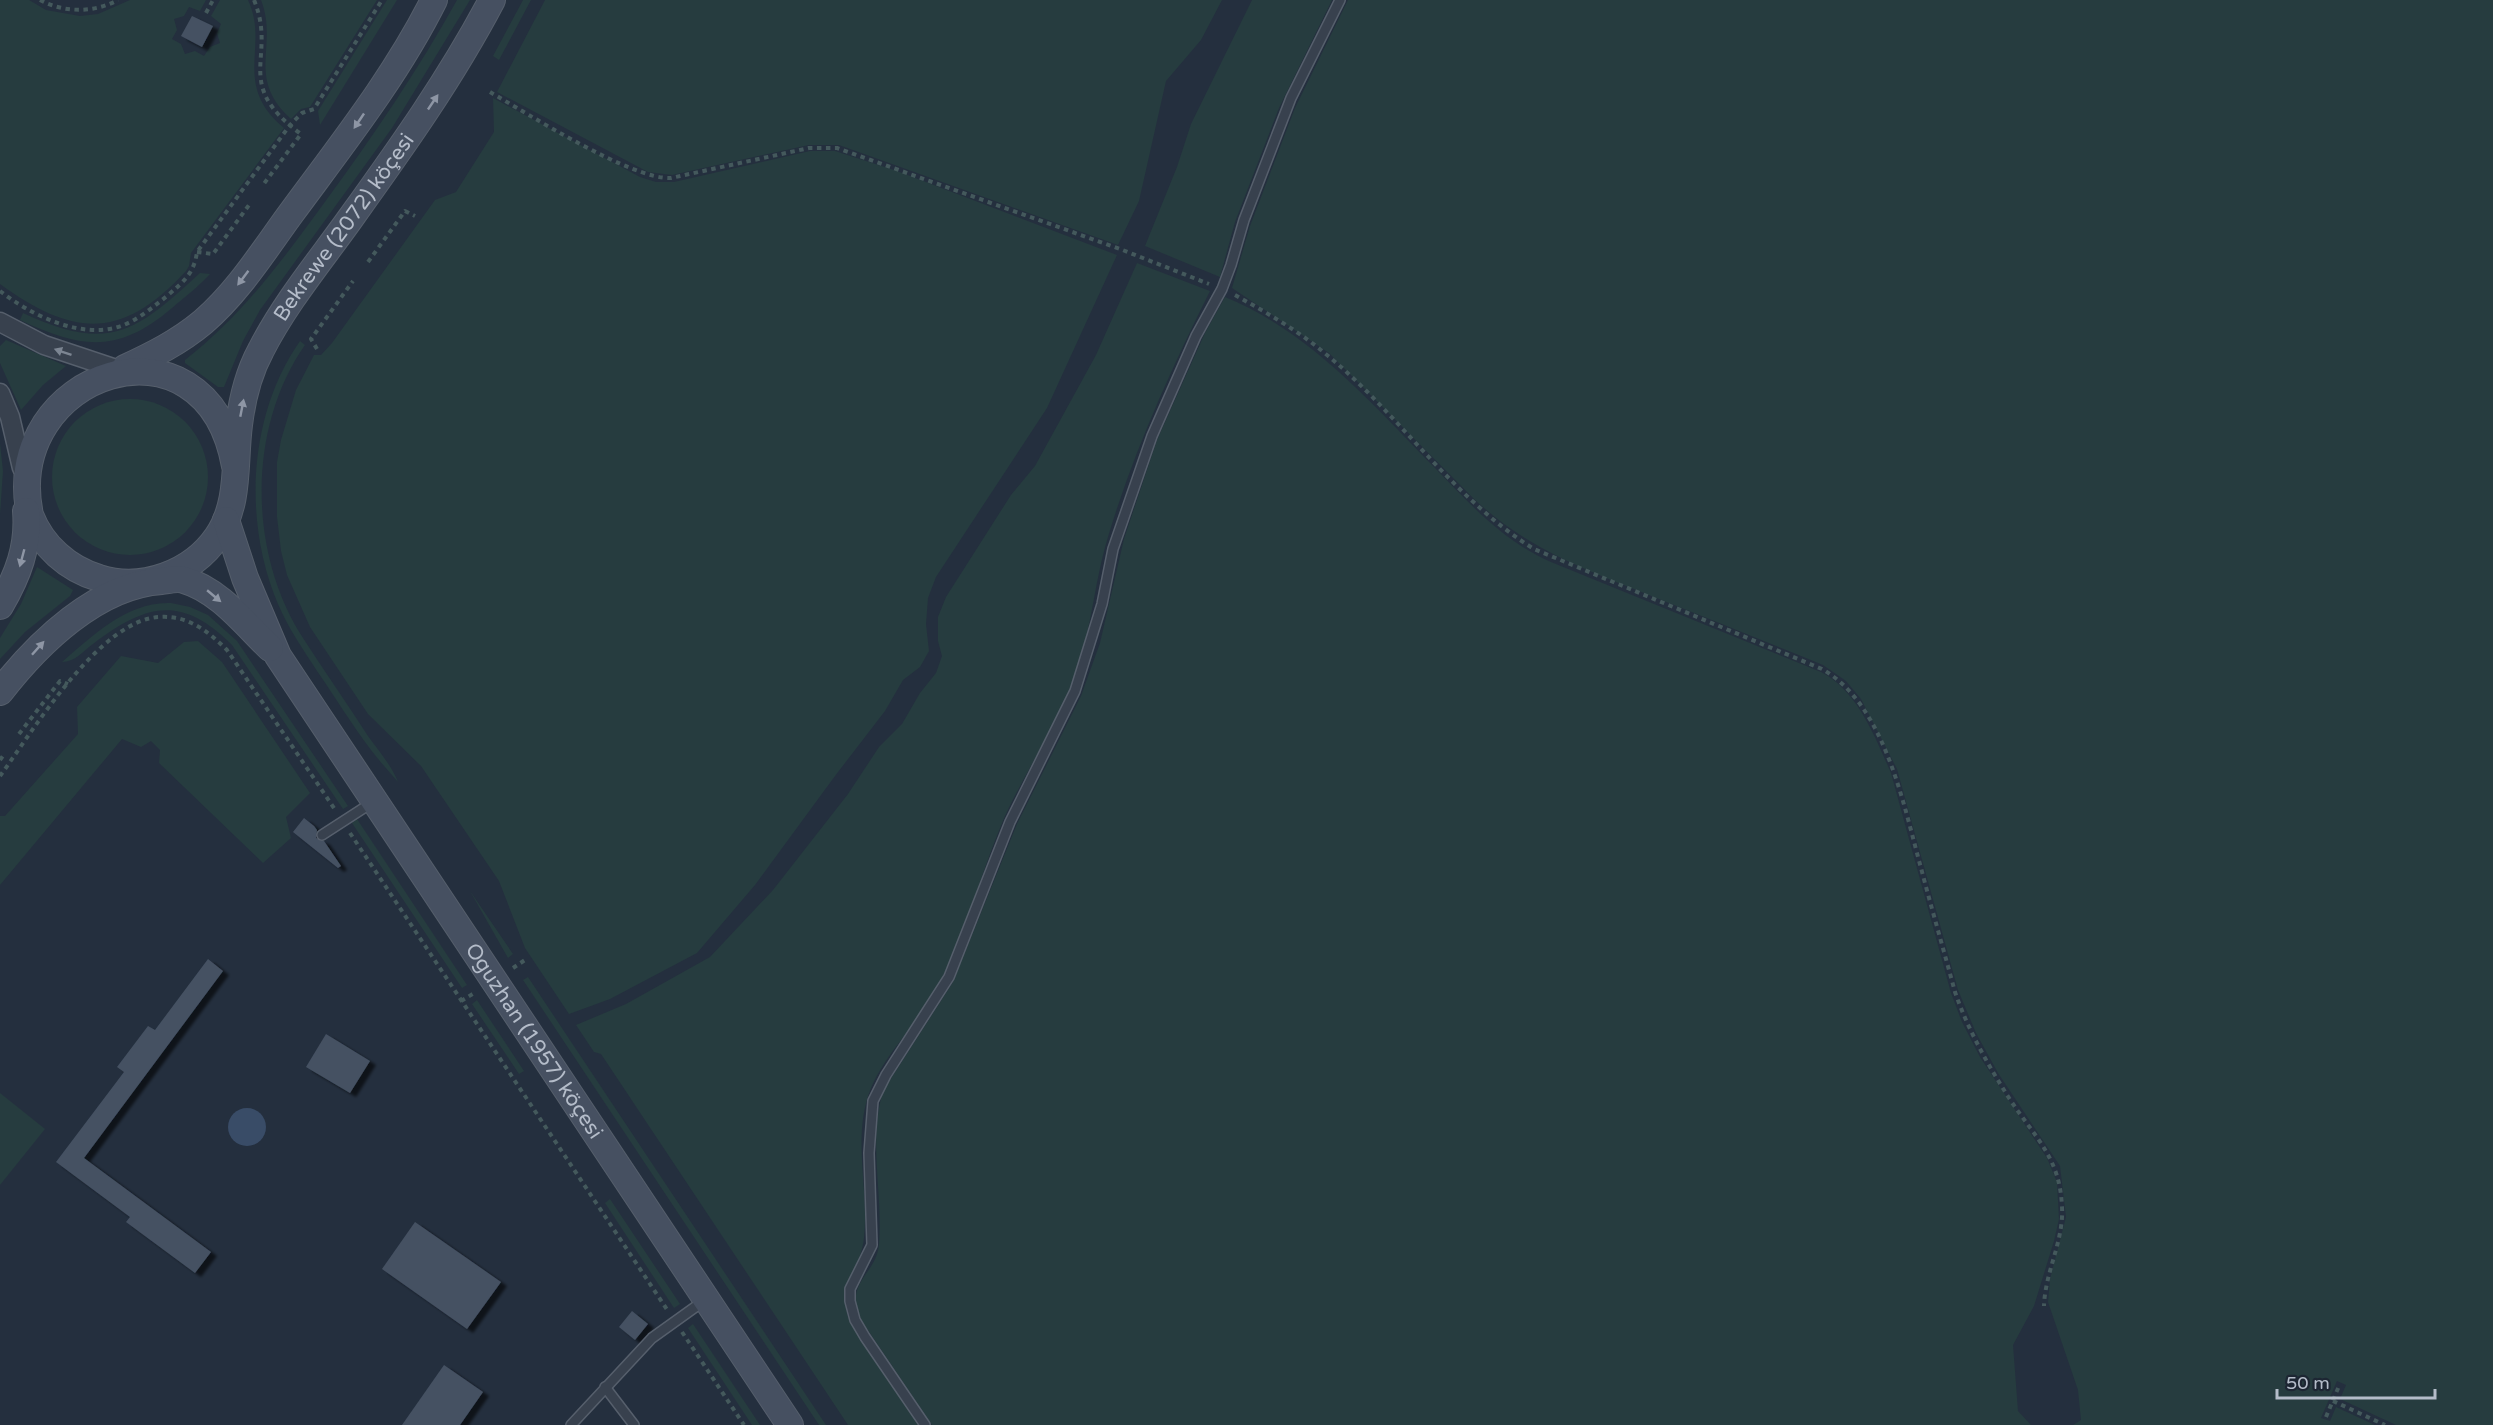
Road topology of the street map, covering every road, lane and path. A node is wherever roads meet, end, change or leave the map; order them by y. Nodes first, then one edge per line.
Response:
1 (40, 0) edge
2 (118, 0) edge
3 (213, 0) edge
4 (254, 0) edge
5 (382, 0) edge
6 (434, 0) edge
7 (492, 0) edge
8 (1340, 0) edge
9 (206, 14) dead end
10 (490, 92) dead end
11 (290, 125) junction
12 (263, 185) dead end
13 (249, 205) dead end
14 (415, 216) dead end
15 (197, 252) junction
16 (368, 262) dead end
17 (353, 281) dead end
18 (1221, 290) junction
19 (0, 291) edge
20 (0, 322) edge
21 (317, 349) dead end
22 (118, 370) junction
23 (0, 393) edge
24 (235, 466) junction
25 (22, 468) junction
26 (26, 505) junction
27 (226, 520) junction
28 (139, 582) junction
29 (0, 606) edge
30 (278, 656) junction
31 (68, 684) junction
32 (0, 692) edge
33 (20, 734) dead end
34 (5, 753) dead end
35 (0, 760) edge
36 (0, 776) edge
37 (374, 801) junction
38 (342, 821) junction
39 (322, 835) dead end
40 (706, 1299) junction
41 (2044, 1306) dead end
42 (675, 1321) junction
43 (2339, 1386) dead end
44 (605, 1388) junction
45 (2332, 1401) junction
46 (2326, 1417) dead end
47 (571, 1425) edge
48 (634, 1425) edge
49 (744, 1425) edge
50 (790, 1425) edge
51 (925, 1425) edge
52 (2385, 1425) edge

1 - 2 path
3 - 9 path
4 - 11 path
5 - 11 path
6 -> 22 main road, Bekrewe (2072) köçesi
24 -> 7 main road, Bekrewe (2072) köçesi
8 - 18 lane
10 - 18 path
11 - 12 path
11 - 15 path
13 - 15 path
14 - 16 path
15 - 19 path
17 - 21 path
18 - 41 path
18 - 51 lane
22 -> 20 street
22 - 24 main road, Bekrewe (2072) köçesi
22 - 25 main road, Bekrewe (2072) köçesi
23 - 25 street
24 - 27 main road, Bekrewe (2072) köçesi
25 - 26 main road, Bekrewe (2072) köçesi
26 - 28 main road, Bekrewe (2072) köçesi
26 -> 29 main road, Bekrewe (2072) köçesi
27 - 28 main road, Bekrewe (2072) köçesi
27 - 30 main road, Oguzhan (1957) köçesi
28 -> 30 main road, Oguzhan (1957) köçesi
32 -> 28 main road, Bekrewe (2072) köçesi
30 - 37 main road, Oguzhan (1957) köçesi
31 - 33 path
31 - 36 path
31 - 38 path
34 - 35 path
37 - 38 lane
37 - 40 main road, Oguzhan (1957) köçesi
38 - 39 lane
38 - 42 path
40 - 42 lane
40 - 50 main road, Oguzhan (1957) köçesi
42 - 44 lane
42 - 49 path
43 - 45 path
44 - 47 lane
44 - 48 lane
45 - 46 path
45 - 52 path

